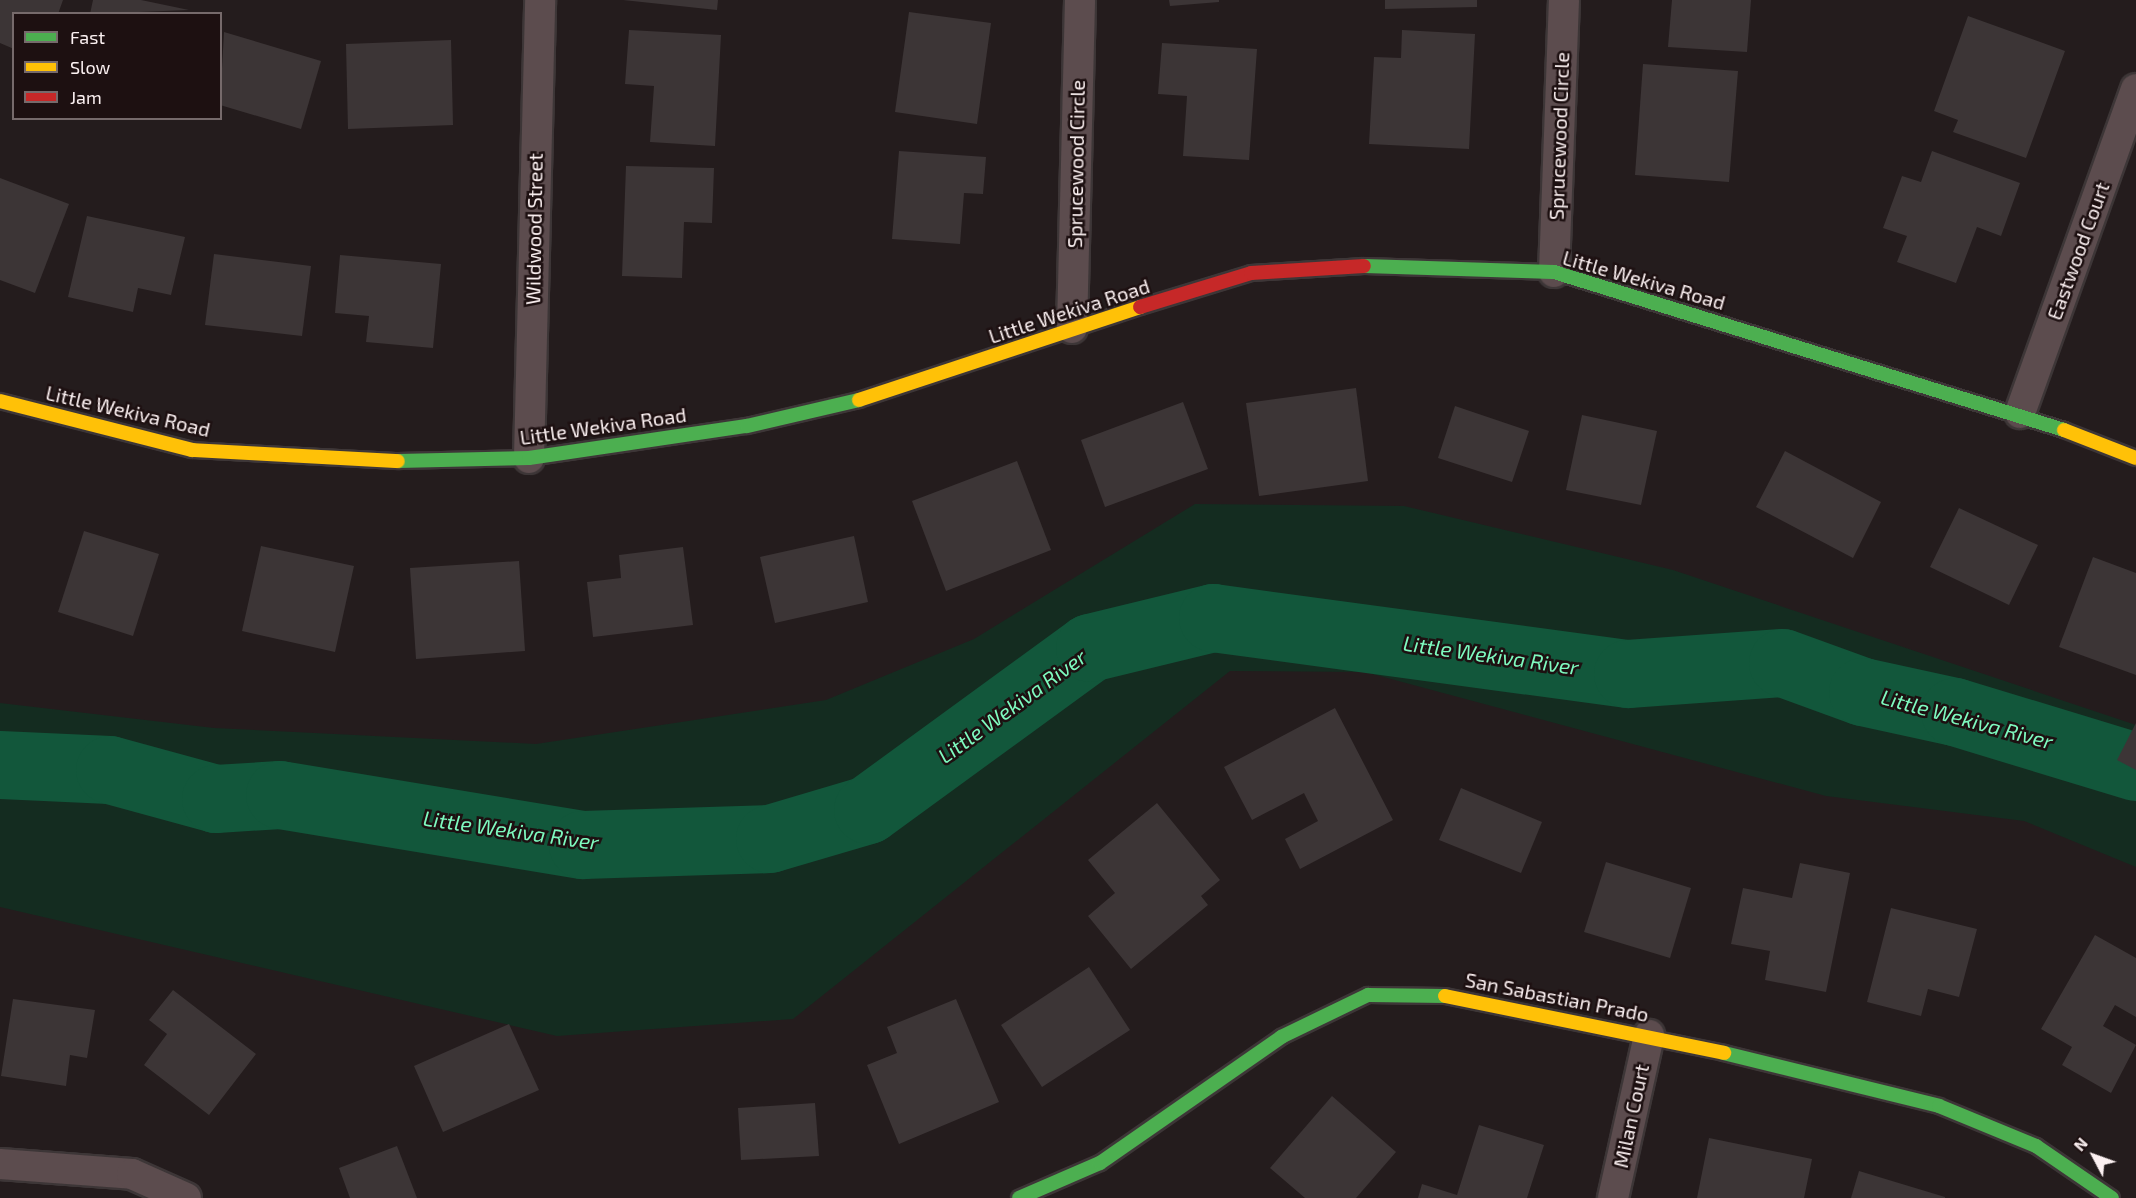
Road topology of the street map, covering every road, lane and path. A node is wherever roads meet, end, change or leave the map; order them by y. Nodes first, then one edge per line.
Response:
1 (540, 0) edge
2 (1080, 0) edge
3 (1564, 0) edge
4 (2136, 89) edge
5 (1554, 272) junction
6 (1072, 328) junction
7 (0, 401) edge
8 (2020, 413) junction
9 (529, 458) junction
10 (2136, 458) edge
11 (1649, 1035) junction
12 (0, 1164) edge
13 (186, 1198) edge
14 (1019, 1198) edge
15 (1613, 1198) edge
16 (2112, 1198) edge

1 - 9 street, Wildwood Street
2 - 6 street, Sprucewood Circle
3 - 5 street, Sprucewood Circle
4 - 8 street, Eastwood Court
5 - 6 street, Little Wekiva Road
5 - 8 street, Little Wekiva Road
6 - 9 street, Little Wekiva Road
7 - 9 street, Little Wekiva Road
8 - 10 street, Little Wekiva Road
11 - 14 street, San Sabastian Prado
11 - 15 street, Milan Court
11 - 16 street, San Sabastian Prado
12 - 13 street

